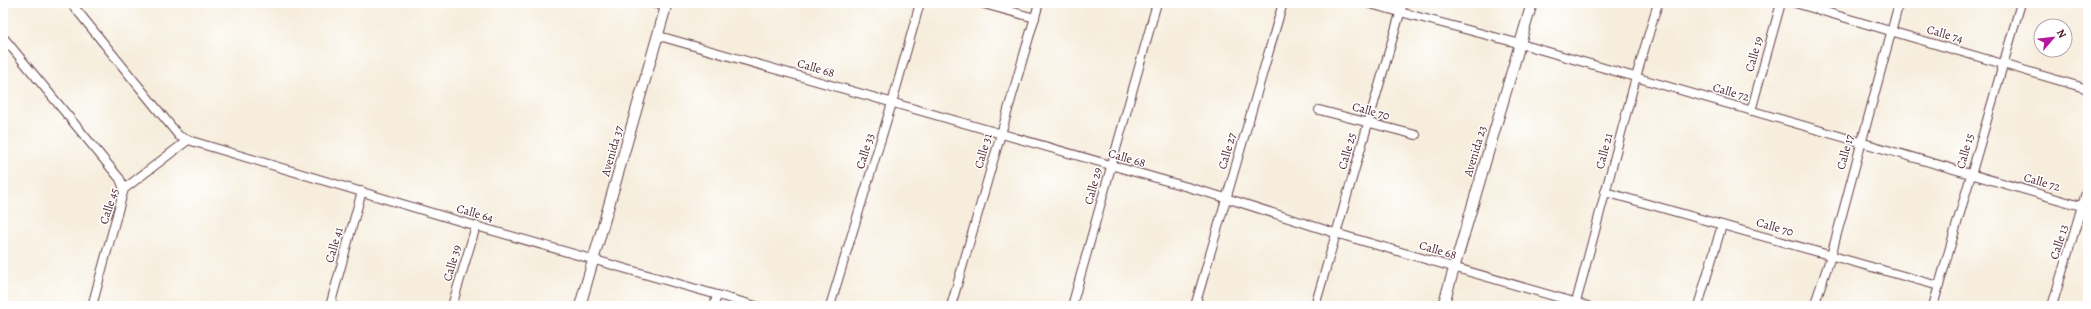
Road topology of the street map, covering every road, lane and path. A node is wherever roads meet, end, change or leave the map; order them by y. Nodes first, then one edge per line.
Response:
1 (71, 3) edge
2 (652, 3) edge
3 (920, 3) edge
4 (980, 3) edge
5 (1039, 3) edge
6 (1157, 3) edge
7 (1283, 3) edge
8 (1366, 3) edge
9 (1403, 3) edge
10 (1532, 3) edge
11 (1658, 3) edge
12 (1781, 3) edge
13 (1795, 3) edge
14 (1899, 3) edge
15 (2021, 3) edge
16 (667, 5) edge
17 (1400, 13) junction
18 (1035, 18) junction
19 (1891, 30) junction
20 (658, 36) junction
21 (3, 37) edge
22 (1521, 44) junction
23 (2003, 63) junction
24 (1636, 78) junction
25 (2088, 90) edge
26 (892, 102) junction
27 (1319, 110) dead end
28 (1751, 111) junction
29 (1368, 122) junction
30 (1001, 134) junction
31 (1416, 135) dead end
32 (188, 140) junction
33 (1860, 143) junction
34 (1111, 166) junction
35 (1971, 174) junction
36 (2088, 186) edge
37 (124, 189) junction
38 (362, 191) junction
39 (1605, 192) junction
40 (1226, 198) junction
41 (2085, 207) edge
42 (1722, 225) junction
43 (476, 226) junction
44 (1335, 233) junction
45 (1831, 256) junction
46 (594, 259) junction
47 (1454, 268) junction
48 (1939, 286) junction
49 (717, 295) junction
50 (1576, 304) edge
51 (92, 306) edge
52 (330, 306) edge
53 (452, 306) edge
54 (580, 306) edge
55 (714, 306) edge
56 (756, 306) edge
57 (830, 306) edge
58 (951, 306) edge
59 (1072, 306) edge
60 (1195, 306) edge
61 (1315, 306) edge
62 (1443, 306) edge
63 (1588, 306) edge
64 (1698, 306) edge
65 (1814, 306) edge
66 (1933, 306) edge
67 (2052, 306) edge

1 - 32 street
2 - 16 street
3 - 26 street, Calle 33
4 - 18 street
5 - 18 street, Calle 31
6 - 34 street, Calle 29
7 - 40 street, Calle 27
8 - 17 street, Calle 72
9 - 17 street, Calle 25
10 - 22 street, Avenida 23
11 - 24 street, Calle 21
12 - 28 street, Calle 19
13 - 19 street, Calle 74
14 - 19 street, Calle 17
15 - 23 street, Calle 15
16 - 20 street, Avenida 37
17 - 22 street, Calle 72
17 - 29 street, Calle 25
18 - 30 street, Calle 31
19 - 23 street, Calle 74
19 - 33 street, Calle 17
20 - 26 street, Calle 68
20 - 46 street, Avenida 37
21 - 37 street
22 - 24 street, Calle 72
22 - 47 street, Avenida 23
23 - 25 street, Calle 74
23 - 35 street, Calle 15
24 - 28 street, Calle 72
24 - 39 street, Calle 21
26 - 30 street, Calle 68
26 - 57 street, Calle 33
27 - 29 street, Calle 70
28 - 33 street, Calle 72
29 - 31 street, Calle 70
29 - 44 street, Calle 25
30 - 34 street, Calle 68
30 - 58 street, Calle 31
32 - 37 street, Calle 45
32 - 38 street, Calle 64
33 - 35 street, Calle 72
33 - 45 street, Calle 17
34 - 40 street, Calle 68
34 - 59 street, Calle 29
35 - 41 street, Calle 72
35 - 48 street, Calle 15
36 - 41 street, Calle 13
37 - 51 street, Calle 45
38 - 43 street, Calle 64
38 - 52 street, Calle 41
39 - 42 street, Calle 70
39 - 50 street, Calle 21
40 - 44 street, Calle 68
40 - 60 street, Calle 27
41 - 67 street, Calle 13
42 - 45 street, Calle 70
42 - 64 street
43 - 46 street, Calle 64
43 - 53 street, Calle 39
44 - 47 street, Calle 68
44 - 61 street, Calle 25
45 - 48 street, Calle 70
45 - 65 street, Calle 17
46 - 49 street, Calle 64
46 - 54 street, Avenida 37
47 - 50 street, Calle 68
47 - 62 street, Avenida 23
48 - 66 street, Calle 15
49 - 55 street
49 - 56 street, Calle 64
50 - 63 street, Calle 68

